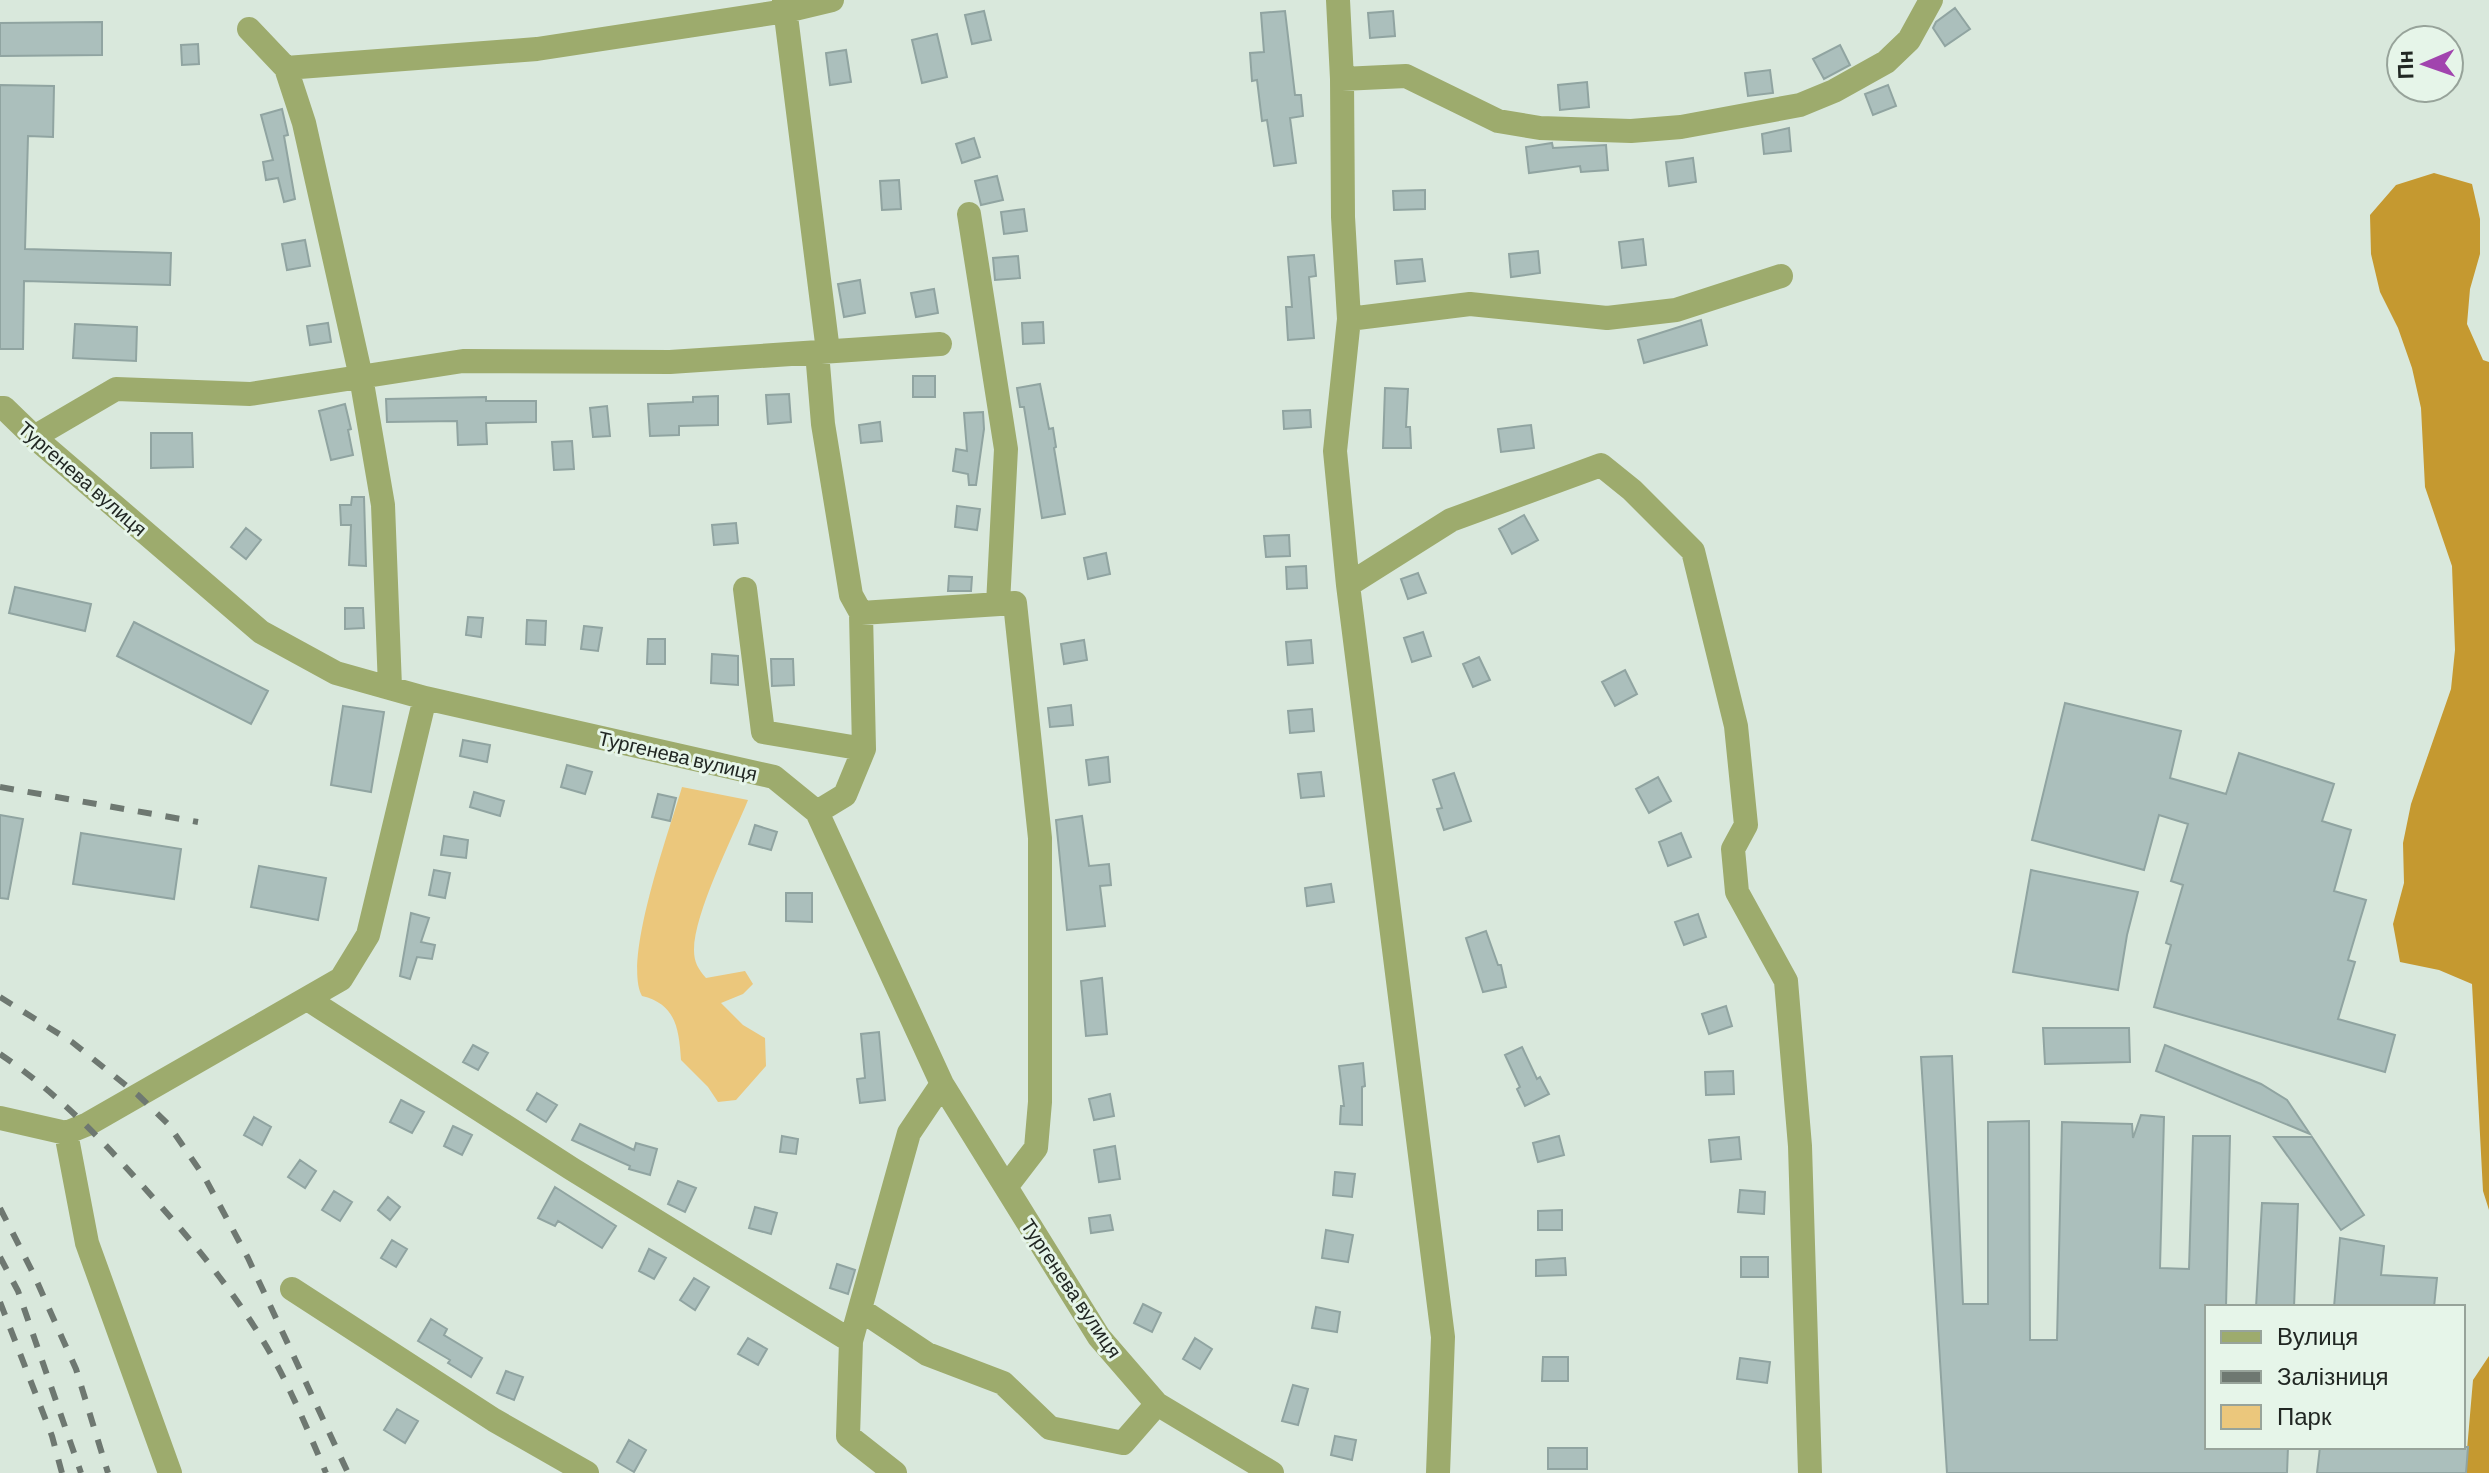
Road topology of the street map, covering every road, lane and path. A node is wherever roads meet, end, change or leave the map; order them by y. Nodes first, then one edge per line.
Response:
1 (832, 0) edge
2 (1338, 0) edge
3 (1931, 0) edge
4 (785, 5) edge
5 (249, 29) dead end
6 (286, 68) junction
7 (1342, 79) junction
8 (969, 214) dead end
9 (1781, 276) dead end
10 (1349, 319) junction
11 (940, 344) dead end
12 (822, 352) junction
13 (361, 377) junction
14 (0, 408) edge
15 (34, 437) junction
16 (1348, 585) junction
17 (745, 589) dead end
18 (998, 604) junction
19 (861, 613) junction
20 (390, 687) junction
21 (425, 698) junction
22 (864, 749) junction
23 (817, 812) junction
24 (309, 1000) junction
25 (942, 1084) junction
26 (0, 1118) edge
27 (66, 1133) junction
28 (1006, 1187) junction
29 (292, 1289) dead end
30 (861, 1310) junction
31 (851, 1341) junction
32 (1157, 1404) junction
33 (170, 1473) edge
34 (587, 1473) edge
35 (895, 1473) edge
36 (1272, 1473) edge
37 (1438, 1473) edge
38 (1810, 1473) edge

1 - 4 street
2 - 7 street
3 - 7 street
4 - 6 street
4 - 12 street
5 - 6 street
6 - 13 street
7 - 10 street
8 - 18 street
9 - 10 street
10 - 16 street
11 - 12 street
12 - 13 street
12 - 19 street
13 - 15 street
13 - 20 street
14 - 15 street, Тургенева вулиця
15 - 20 street, Тургенева вулиця
16 - 37 street
16 - 38 street
17 - 22 street
18 - 19 street
18 - 28 street
19 - 22 street
20 - 21 street, Тургенева вулиця
21 - 23 street, Тургенева вулиця
21 - 24 street
22 - 23 street
23 - 25 street, Тургенева вулиця
24 - 27 street
24 - 31 street
25 - 28 street, Тургенева вулиця
25 - 30 street
26 - 27 street
27 - 33 street
28 - 32 street, Тургенева вулиця
29 - 34 street
30 - 31 street
30 - 32 street
31 - 35 street
32 - 36 street, Тургенева вулиця

